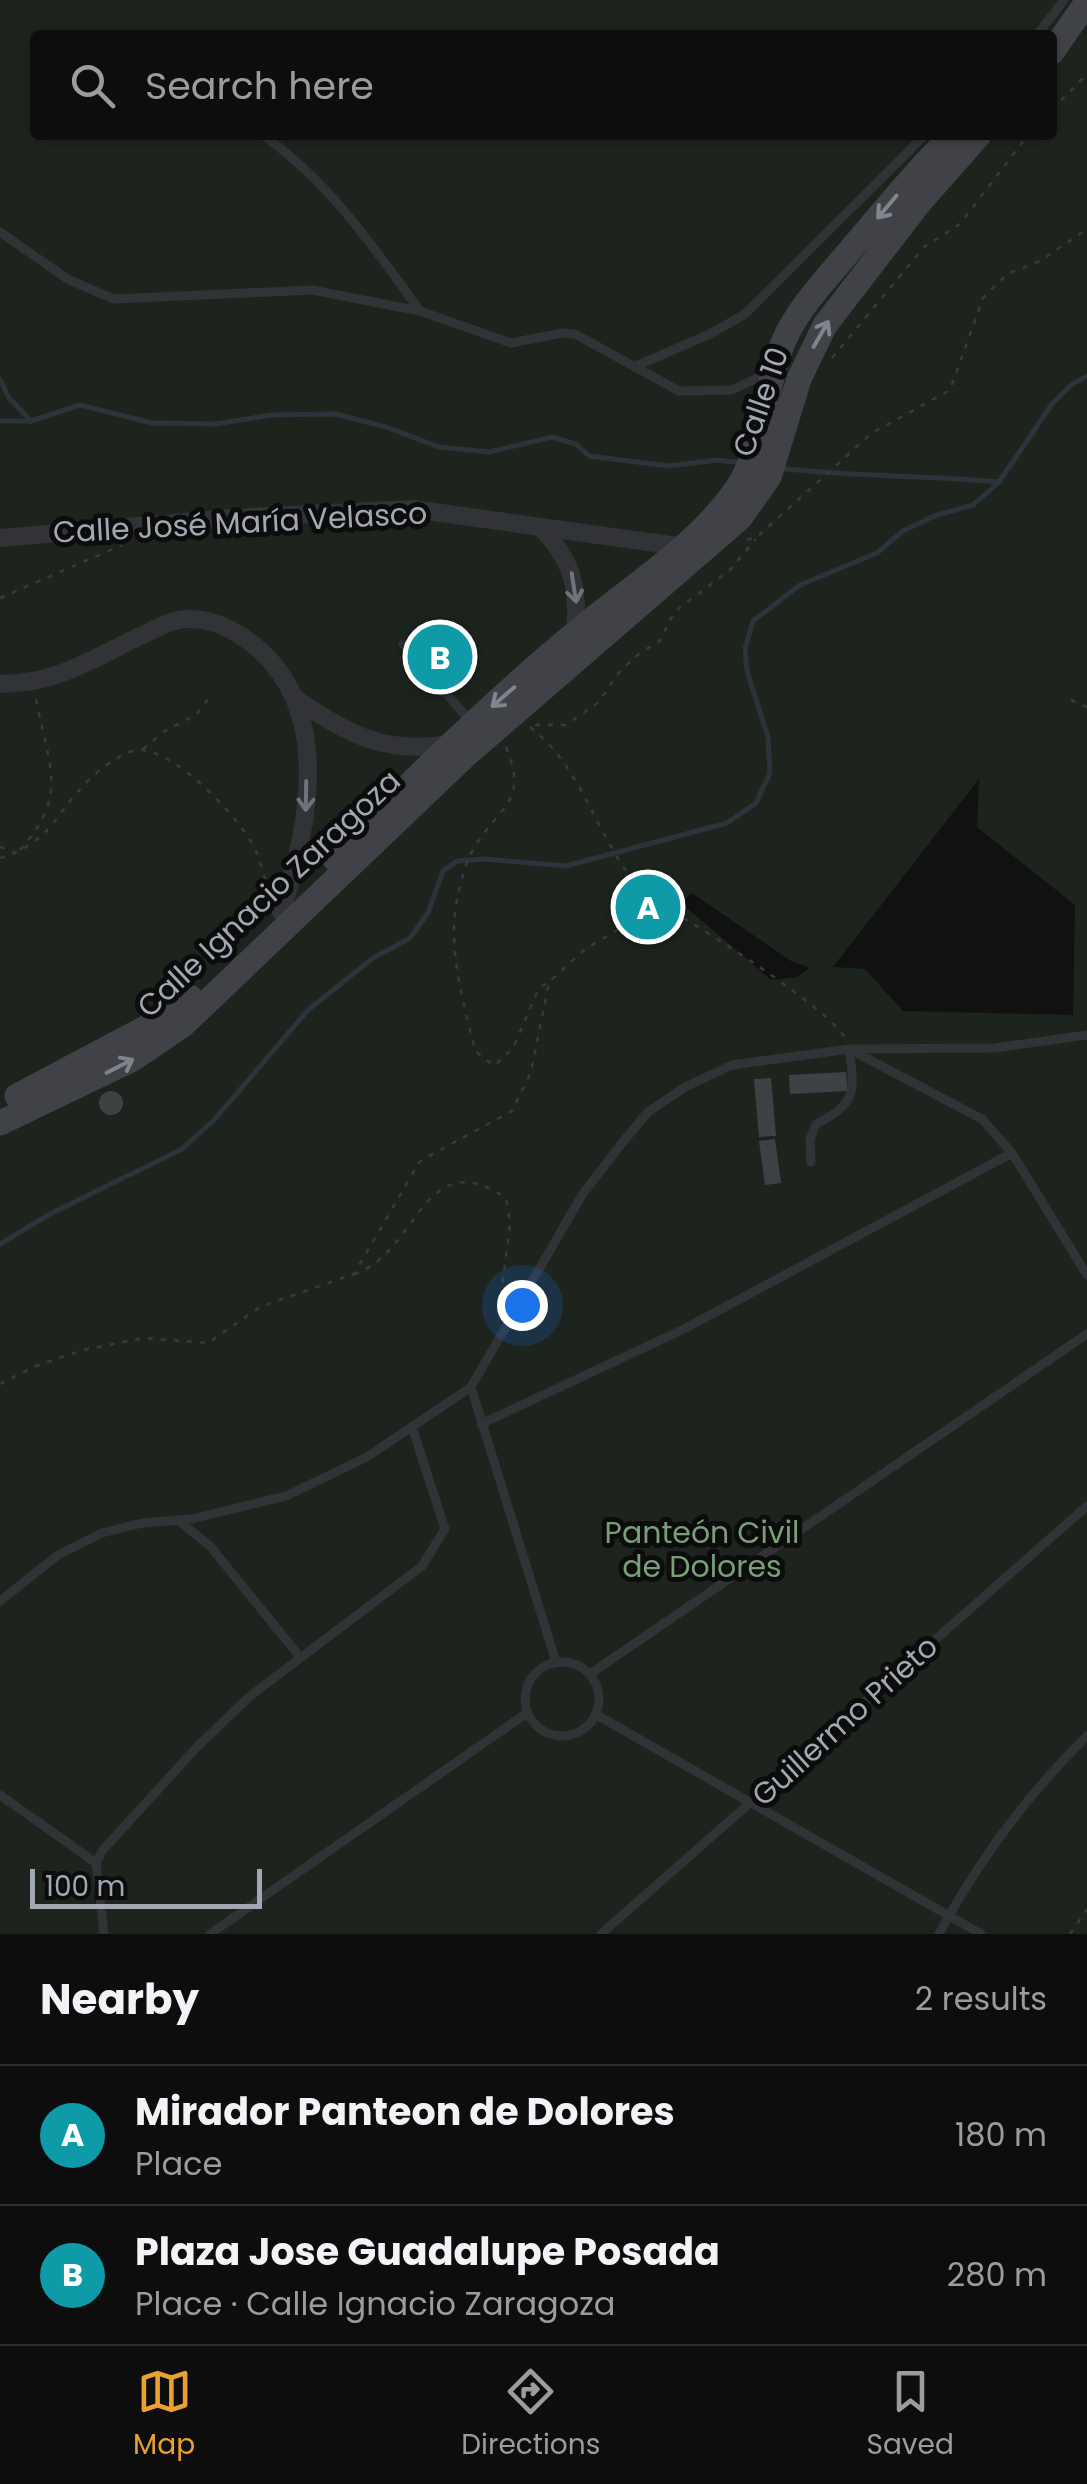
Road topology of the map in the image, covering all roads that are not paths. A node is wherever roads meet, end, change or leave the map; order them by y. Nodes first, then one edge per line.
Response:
1 (1064, 0) edge
2 (1087, 2) edge
3 (1041, 30) edge
4 (1057, 41) edge
5 (270, 140) edge
6 (921, 140) edge
7 (948, 140) edge
8 (975, 140) edge
9 (0, 232) edge
10 (420, 311) junction
11 (636, 366) junction
12 (772, 372) junction
13 (800, 379) junction
14 (760, 468) junction
15 (540, 527) junction
16 (0, 538) edge
17 (699, 547) junction
18 (576, 632) junction
19 (403, 644) dead end
20 (574, 661) junction
21 (0, 684) edge
22 (296, 699) junction
23 (472, 723) junction
24 (458, 750) junction
25 (281, 912) junction
26 (1087, 1035) edge
27 (849, 1048) junction
28 (0, 1104) edge
29 (0, 1123) edge
30 (1012, 1153) junction
31 (811, 1162) dead end
32 (1087, 1275) edge
33 (1087, 1334) edge
34 (471, 1387) junction
35 (481, 1424) junction
36 (412, 1427) junction
37 (1087, 1506) edge
38 (178, 1520) junction
39 (0, 1601) edge
40 (300, 1657) junction
41 (556, 1662) junction
42 (590, 1674) junction
43 (527, 1713) junction
44 (595, 1714) junction
45 (1087, 1736) edge
46 (0, 1795) edge
47 (751, 1804) junction
48 (96, 1863) junction
49 (949, 1916) junction
50 (104, 1934) edge
51 (210, 1934) edge
52 (601, 1934) edge
53 (939, 1934) edge
54 (981, 1934) edge

1 - 3 lane
2 - 4 street
5 - 10 lane
6 - 11 lane
7 -> 12 street, Calle 10
13 -> 8 street, Calle 10
9 - 10 lane
10 - 11 lane
11 - 12 lane
12 - 13 lane
12 - 14 street, Calle 10
13 - 14 street, Calle 10
14 - 17 street, Calle 10
15 - 16 street, Calle José María Velasco
15 - 17 street, Calle José María Velasco
15 -> 18 street
17 - 18 street, Calle 10
17 - 20 street, Calle 10
18 - 20 street
18 -> 23 street, Calle Ignacio Zaragoza
19 - 23 lane
20 - 24 street, Calle Ignacio Zaragoza
21 - 22 street, Calle Ignacio Zaragoza
22 - 24 street, Calle Ignacio Zaragoza
22 -> 25 street, Calle Ignacio Zaragoza
23 - 24 street, Calle Ignacio Zaragoza
24 - 25 street, Calle Ignacio Zaragoza
29 -> 24 street, Calle Ignacio Zaragoza
25 - 28 street, Calle Ignacio Zaragoza
26 - 27 lane
27 - 30 lane
27 - 31 lane
27 - 34 lane
30 - 32 lane
30 - 35 lane
33 - 42 lane
34 - 35 lane
34 - 36 lane
35 - 41 lane
36 - 38 lane
36 - 40 lane
37 - 47 lane, Guillermo Prieto
38 - 39 lane
38 - 40 lane
40 - 48 lane
41 - 42 lane
41 - 43 lane
42 - 44 lane
43 - 44 lane
43 - 51 lane
44 - 47 lane
45 - 49 lane
46 - 48 lane
47 - 49 lane
47 - 52 lane, Guillermo Prieto
48 - 50 lane
49 - 53 lane
49 - 54 lane

